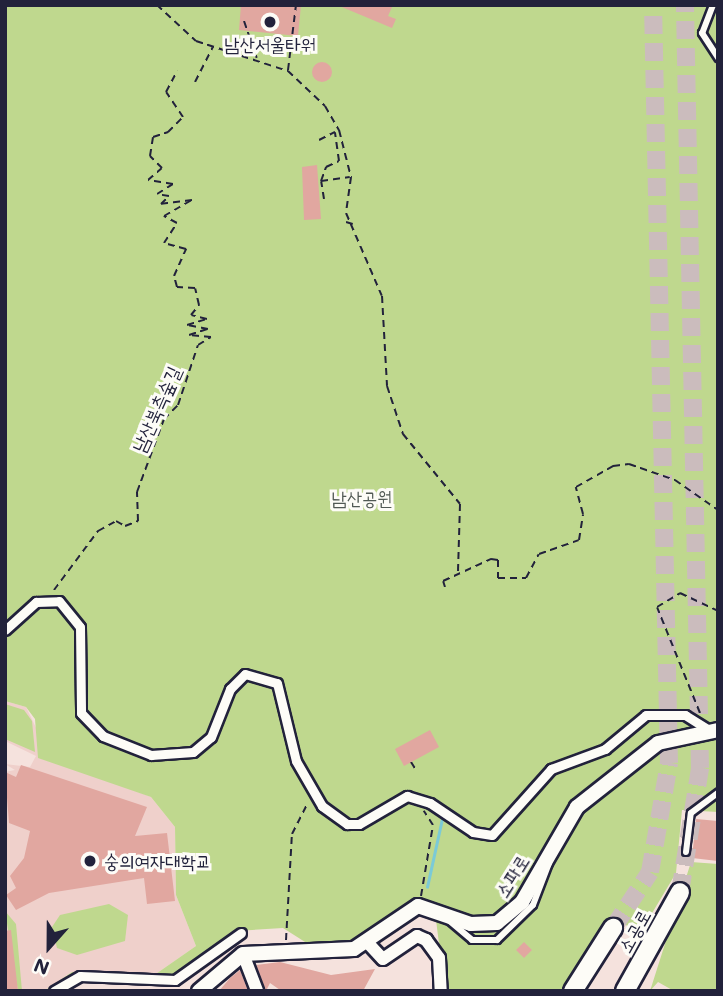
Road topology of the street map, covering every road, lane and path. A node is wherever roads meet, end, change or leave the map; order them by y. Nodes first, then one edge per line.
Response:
1 (157, 5) edge
2 (296, 5) edge
3 (713, 5) edge
4 (244, 21) dead end
5 (214, 46) junction
6 (718, 58) edge
7 (257, 59) junction
8 (177, 71) dead end
9 (288, 71) junction
10 (195, 82) dead end
11 (339, 130) junction
12 (335, 132) junction
13 (318, 140) dead end
14 (351, 177) junction
15 (321, 181) junction
16 (324, 200) dead end
17 (346, 222) dead end
18 (354, 225) junction
19 (718, 510) edge
20 (458, 572) junction
21 (445, 587) dead end
22 (48, 598) junction
23 (718, 611) edge
24 (5, 630) edge
25 (710, 727) edge
26 (411, 762) dead end
27 (416, 770) dead end
28 (718, 793) edge
29 (315, 794) junction
30 (407, 796) junction
31 (686, 852) dead end
32 (680, 892) tunnel mouth
33 (418, 906) junction
34 (613, 928) tunnel mouth
35 (241, 933) dead end
36 (368, 942) junction
37 (285, 951) junction
38 (243, 954) junction
39 (54, 991) edge
40 (199, 991) edge
41 (257, 991) edge
42 (441, 991) edge
43 (573, 991) edge
44 (625, 991) edge

1 - 5 path
2 - 9 path
3 - 6 lane
4 - 7 path
5 - 7 path
5 - 10 path
7 - 9 path
8 - 22 path, 남산북측숲길
9 - 11 path
11 - 12 path
11 - 14 path
12 - 13 path
12 - 15 path
14 - 15 path
14 - 18 path
15 - 16 path
17 - 18 path
18 - 20 path
19 - 20 path
20 - 21 path
22 - 24 street
22 - 29 street
23 - 25 path
25 - 30 street
25 - 33 street, 소파로
26 - 27 path
28 - 31 lane
29 - 30 street
29 - 37 path
30 - 33 path
32 - 44 main road, 소공로
33 - 36 street
34 - 43 main road, 소공로
35 - 39 street
36 - 37 street
36 - 42 street
37 - 38 street
38 - 40 street
38 - 41 street

